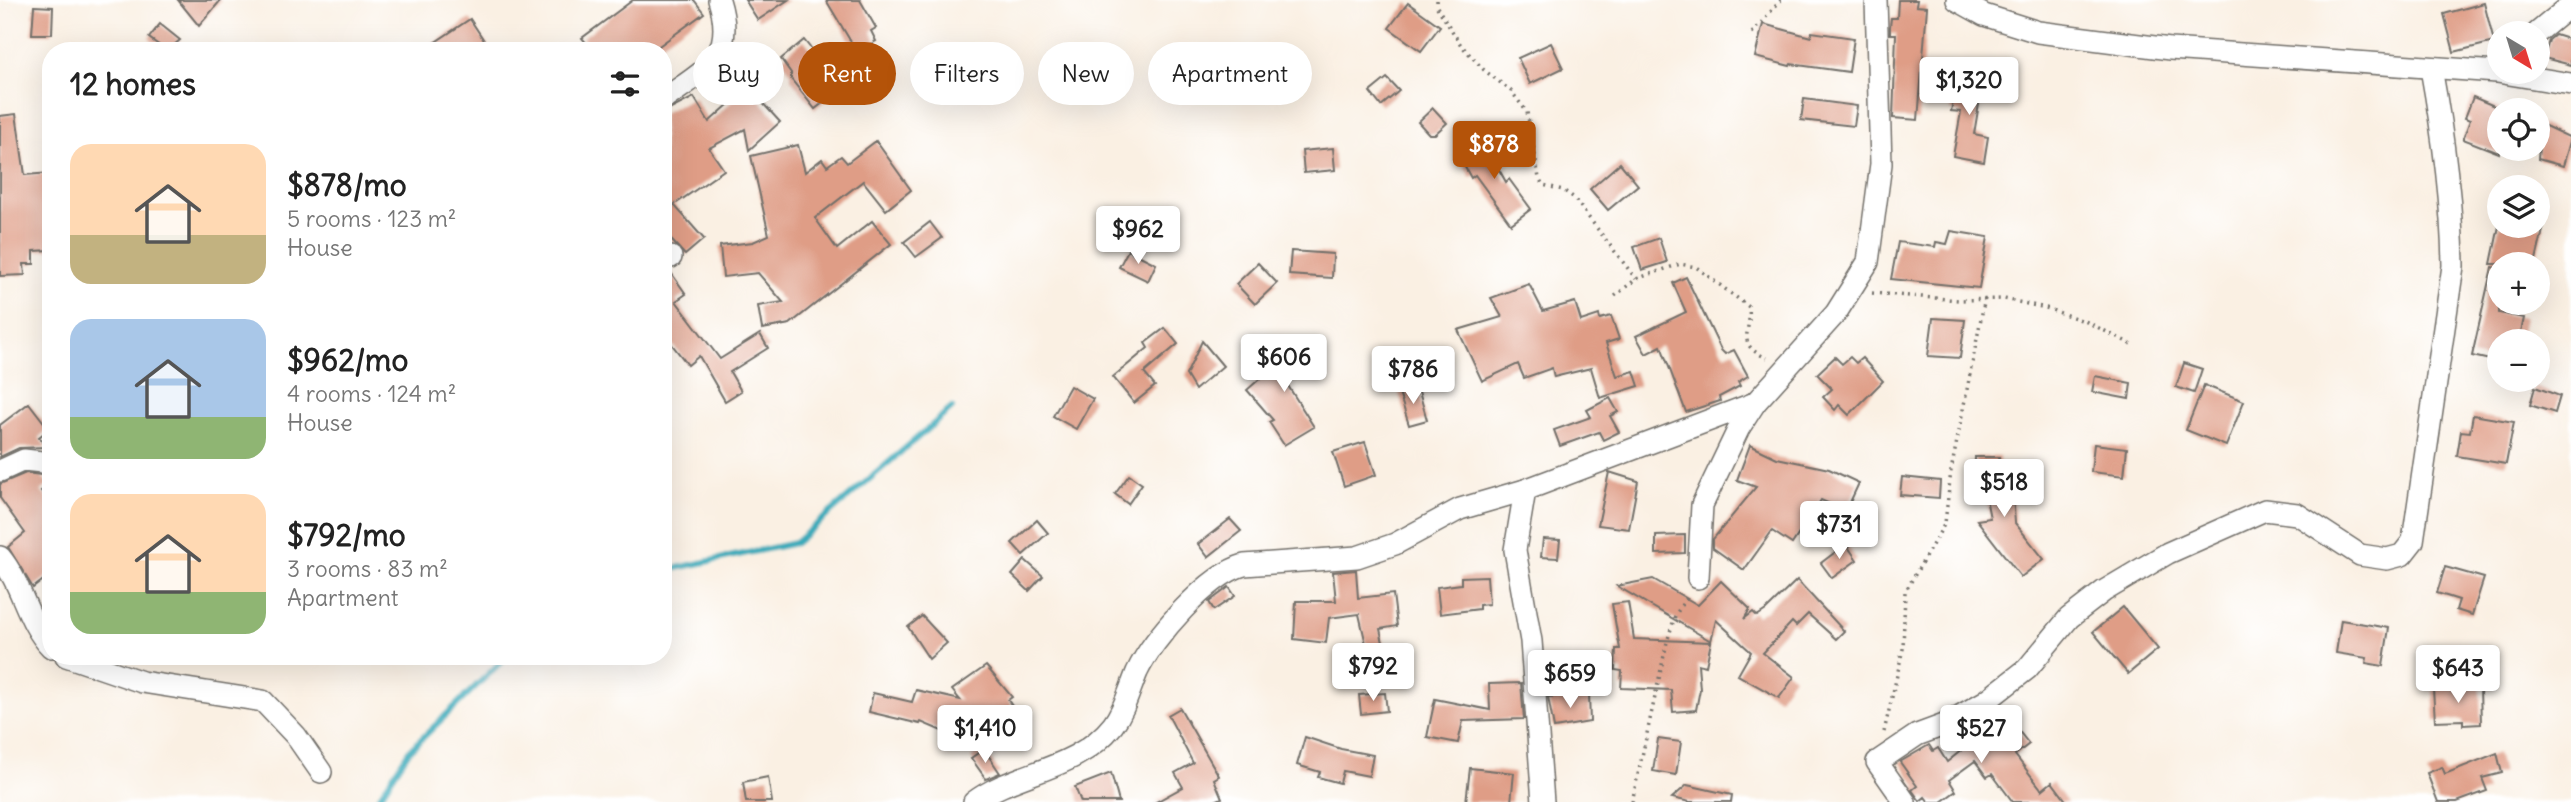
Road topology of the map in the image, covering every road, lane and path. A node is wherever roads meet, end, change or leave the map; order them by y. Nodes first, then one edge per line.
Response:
1 (719, 0) edge
2 (1437, 0) edge
3 (1782, 0) edge
4 (1875, 0) edge
5 (1957, 0) edge
6 (2571, 5) edge
7 (2550, 22) edge
8 (1752, 33) dead end
9 (2431, 68) junction
10 (2487, 71) edge
11 (2550, 80) edge
12 (2571, 84) edge
13 (672, 93) edge
14 (1636, 279) junction
15 (1852, 291) junction
16 (1615, 296) dead end
17 (1985, 298) junction
18 (2131, 344) dead end
19 (1789, 365) junction
20 (1755, 403) junction
21 (42, 462) edge
22 (0, 471) edge
23 (1525, 490) junction
24 (0, 557) edge
25 (1698, 578) joint
26 (42, 638) edge
27 (92, 665) edge
28 (1877, 762) junction
29 (321, 772) dead end
30 (974, 802) edge
31 (1543, 802) edge
32 (1632, 802) edge
33 (1905, 802) edge

1 - 13 street
2 - 14 path
3 - 8 path
4 - 15 street
5 - 9 street
6 - 7 street
9 - 10 street
9 - 28 street
11 - 12 street
14 - 16 path
14 - 19 path
15 - 17 path
15 - 19 street
17 - 18 path
17 - 28 path
19 - 20 street
20 - 23 street
20 - 25 street
21 - 22 street
23 - 30 street
23 - 31 street
24 - 26 street
25 - 32 path
27 - 29 street
28 - 33 street

